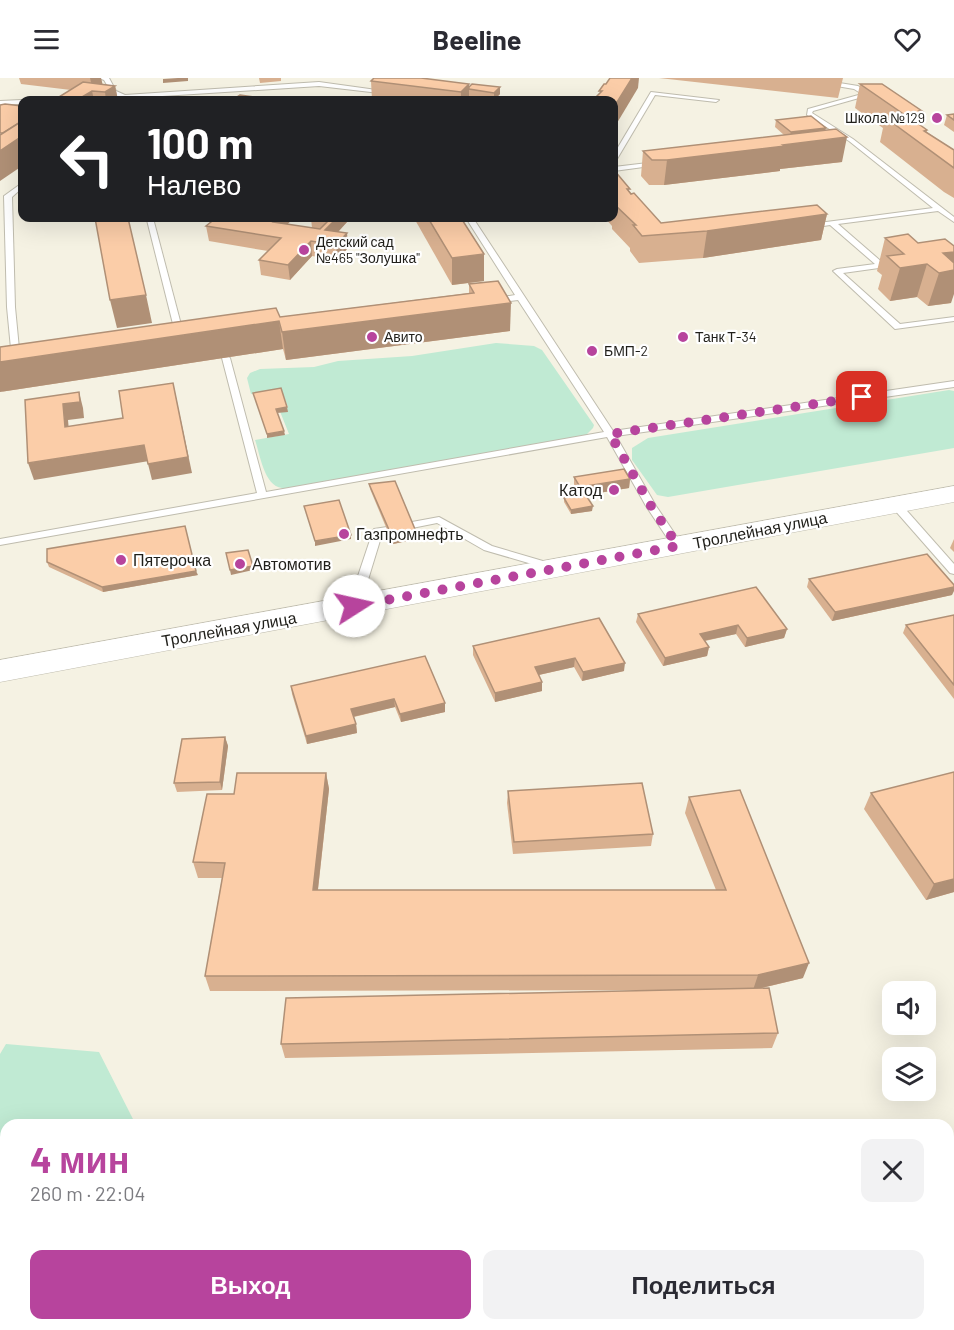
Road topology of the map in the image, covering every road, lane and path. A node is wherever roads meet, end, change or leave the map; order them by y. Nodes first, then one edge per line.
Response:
1 (105, 78) edge
2 (326, 78) edge
3 (814, 82) dead end
4 (320, 84) junction
5 (385, 85) edge
6 (378, 91) junction
7 (401, 94) dead end
8 (867, 94) junction
9 (120, 96) edge
10 (164, 96) edge
11 (716, 100) dead end
12 (876, 100) dead end
13 (18, 102) edge
14 (0, 103) edge
15 (851, 140) junction
16 (839, 142) dead end
17 (618, 152) edge
18 (669, 163) dead end
19 (618, 169) edge
20 (18, 188) edge
21 (939, 208) junction
22 (954, 220) edge
23 (150, 222) dead end
24 (473, 222) edge
25 (832, 224) junction
26 (798, 228) edge
27 (891, 264) edge
28 (881, 265) junction
29 (520, 297) junction
30 (486, 302) edge
31 (11, 307) junction
32 (0, 309) edge
33 (954, 319) edge
34 (190, 335) edge
35 (180, 337) junction
36 (168, 338) edge
37 (226, 358) edge
38 (28, 359) edge
39 (954, 384) edge
40 (610, 434) junction
41 (954, 494) edge
42 (262, 495) junction
43 (896, 505) junction
44 (412, 525) edge
45 (387, 530) edge
46 (0, 542) edge
47 (678, 546) junction
48 (559, 569) junction
49 (954, 571) edge
50 (354, 606) junction
51 (0, 671) edge

1 - 9 lane
2 - 4 lane
3 - 8 lane
4 - 6 lane
4 - 10 lane
5 - 6 lane
6 - 7 lane
8 - 12 lane
8 - 15 lane
11 - 17 lane
13 - 14 lane
15 - 16 lane
15 - 21 lane
18 - 19 lane
20 - 31 lane
21 - 22 lane
21 - 25 lane
23 - 35 lane
24 - 29 lane
25 - 26 lane
25 - 28 lane
27 - 28 lane
28 - 33 lane
29 - 30 lane
29 - 40 lane
31 - 32 lane
31 - 38 lane
34 - 35 lane
35 - 36 lane
37 - 42 lane
39 - 40 lane
40 - 42 lane
40 - 47 lane
41 - 43 main road, Троллейная улица
42 - 46 lane
43 - 47 main road, Троллейная улица
43 - 49 lane
44 - 48 lane
45 - 50 lane
47 - 48 main road, Троллейная улица
48 - 50 main road, Троллейная улица
50 - 51 main road, Троллейная улица

